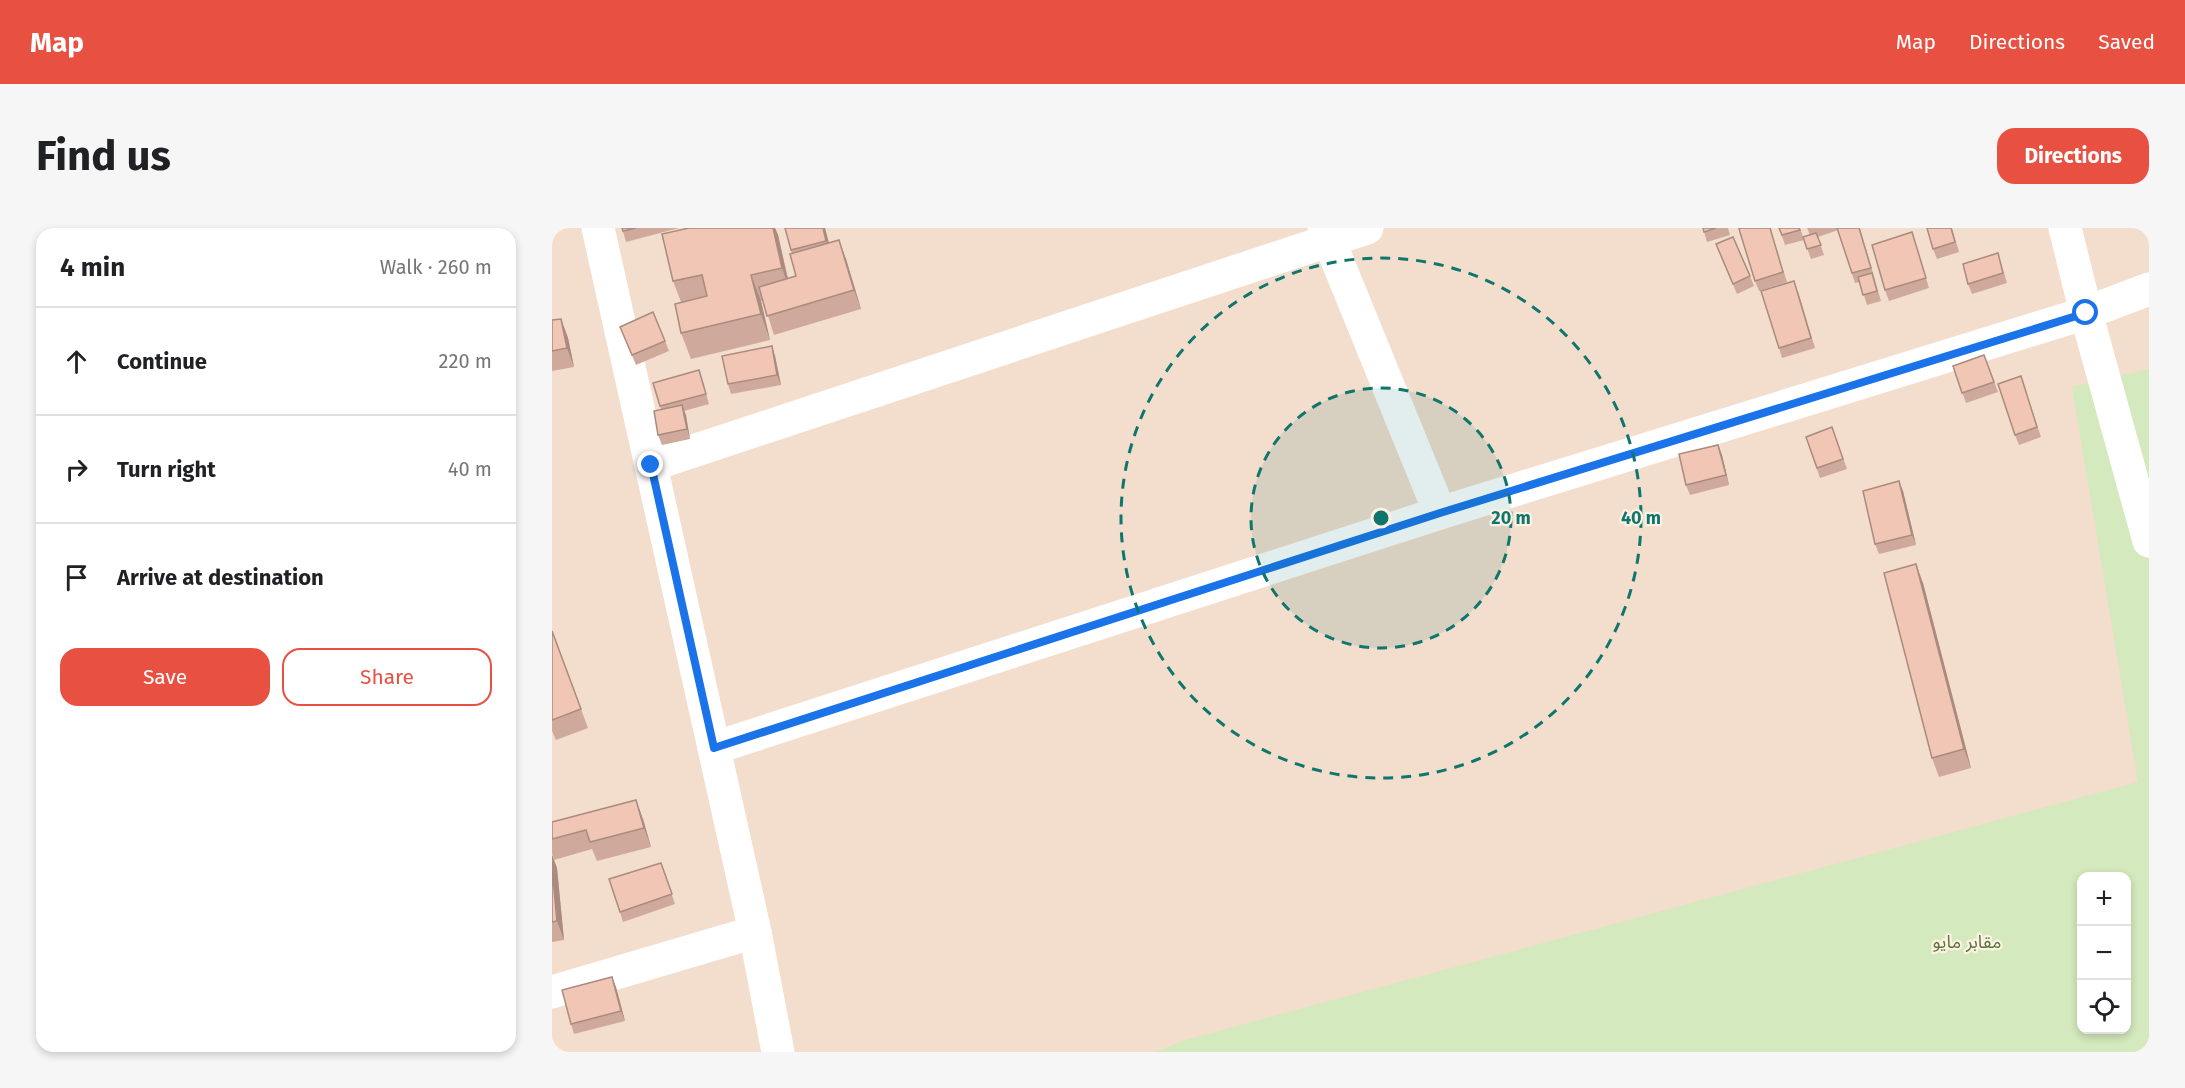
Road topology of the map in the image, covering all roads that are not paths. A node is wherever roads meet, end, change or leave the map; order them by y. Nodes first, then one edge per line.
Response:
1 (598, 228) edge
2 (1367, 228) edge
3 (2066, 228) edge
4 (1327, 235) edge
5 (2149, 289) edge
6 (2086, 313) junction
7 (651, 465) junction
8 (1440, 513) junction
9 (2149, 541) edge
10 (714, 748) junction
11 (755, 932) junction
12 (552, 992) edge
13 (778, 1052) edge

1 - 7 street
2 - 4 street
3 - 6 street
4 - 7 street
4 - 8 street
5 - 6 street
6 - 8 street
6 - 9 street
7 - 10 street
8 - 10 street
10 - 11 street
11 - 12 street
11 - 13 street

